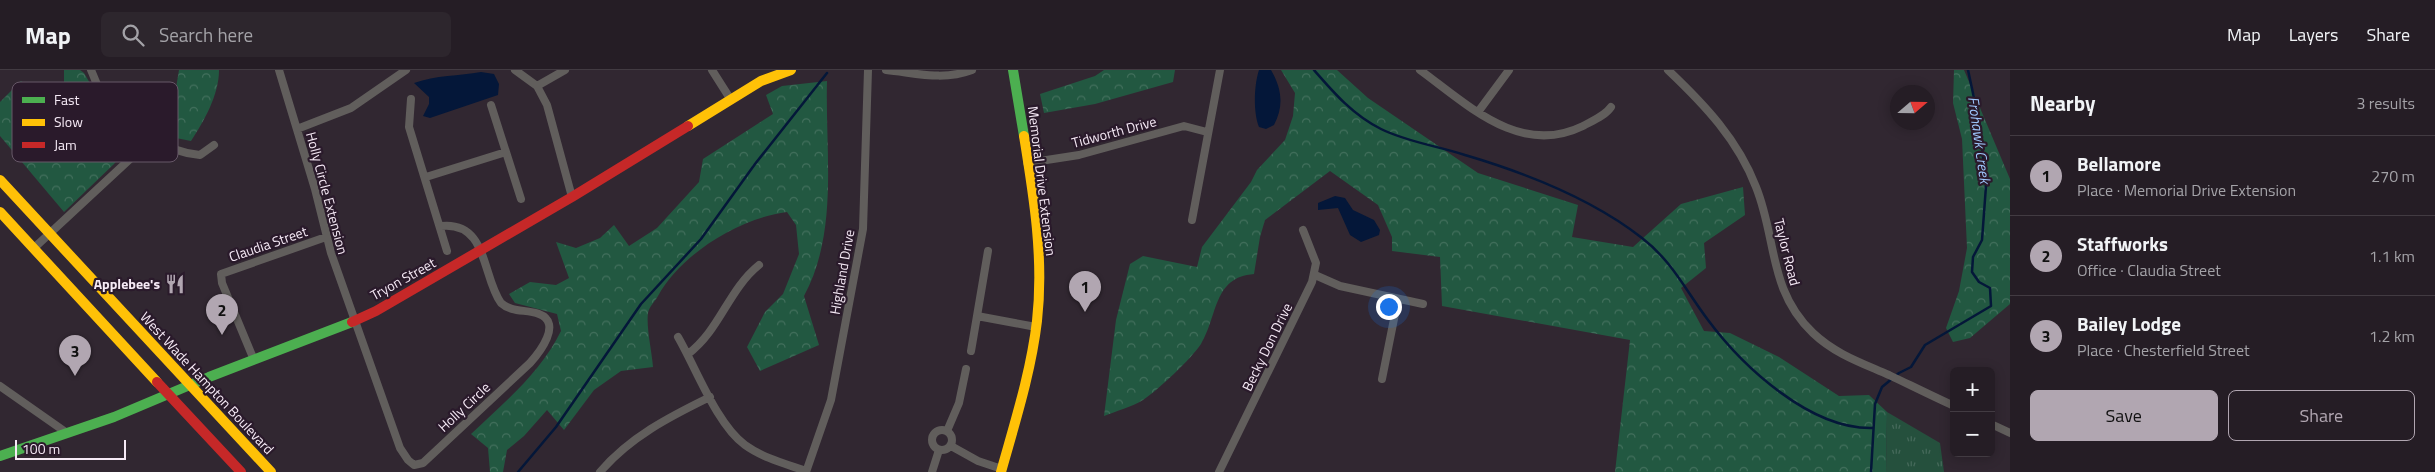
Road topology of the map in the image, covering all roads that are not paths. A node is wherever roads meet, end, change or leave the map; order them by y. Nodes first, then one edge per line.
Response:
1 (91, 70) edge
2 (279, 70) edge
3 (406, 70) edge
4 (515, 70) edge
5 (565, 70) edge
6 (712, 70) edge
7 (791, 70) edge
8 (868, 70) edge
9 (886, 70) edge
10 (972, 70) edge
11 (1012, 70) edge
12 (1220, 70) edge
13 (1420, 70) edge
14 (1508, 70) edge
15 (1668, 70) edge
16 (97, 82) edge
17 (537, 86) junction
18 (410, 99) dead end
19 (731, 100) junction
20 (491, 105) dead end
21 (1610, 107) dead end
22 (1478, 112) junction
23 (297, 129) junction
24 (1207, 132) junction
25 (214, 145) dead end
26 (178, 150) edge
27 (506, 152) junction
28 (127, 162) edge
29 (1027, 163) junction
30 (426, 177) junction
31 (0, 180) edge
32 (572, 197) junction
33 (521, 198) dead end
34 (0, 212) edge
35 (1192, 220) dead end
36 (441, 226) junction
37 (1304, 230) dead end
38 (50, 234) junction
39 (326, 237) junction
40 (34, 248) junction
41 (447, 251) dead end
42 (481, 251) junction
43 (988, 251) dead end
44 (759, 265) dead end
45 (1314, 275) junction
46 (1398, 299) junction
47 (1423, 304) dead end
48 (977, 316) junction
49 (354, 321) junction
50 (1036, 326) junction
51 (678, 337) dead end
52 (971, 351) dead end
53 (688, 354) junction
54 (254, 360) junction
55 (966, 369) dead end
56 (1382, 379) dead end
57 (0, 386) edge
58 (190, 386) junction
59 (169, 395) junction
60 (710, 397) junction
61 (1950, 404) edge
62 (1995, 426) edge
63 (947, 431) junction
64 (67, 433) junction
65 (2010, 433) edge
66 (951, 446) junction
67 (939, 450) junction
68 (0, 456) edge
69 (1001, 470) edge
70 (241, 472) edge
71 (271, 472) edge
72 (600, 472) edge
73 (806, 472) edge
74 (932, 472) edge
75 (1219, 472) edge

1 - 16 street
2 - 23 street, Holly Circle Extension
3 - 23 street
4 - 17 street
5 - 17 street
6 - 19 street
7 - 19 street, Tryon Street
8 - 73 street, Highland Drive
9 - 10 street
11 - 29 street, Memorial Drive Extension
12 - 24 street
13 - 22 street
14 - 22 street
15 - 61 street, Taylor Road
17 - 32 street
18 - 30 street
19 - 32 street, Tryon Street
20 - 27 street
21 - 22 street
23 - 39 street, Holly Circle Extension
24 - 29 street, Tidworth Drive
24 - 35 street
25 - 26 street
27 - 30 street
27 - 33 street
28 - 38 street
29 - 50 street, Memorial Drive Extension
30 - 36 street
31 - 38 street, West Wade Hampton Boulevard
32 - 42 street, Tryon Street
34 - 40 street
36 - 41 street
36 - 42 street
37 - 45 street, Becky Don Drive
38 - 40 street
38 - 58 street, West Wade Hampton Boulevard
39 - 49 street, Holly Circle Extension
39 - 54 street, Claudia Street
40 - 59 street
42 - 49 street, Tryon Street
42 - 49 street, Holly Circle
43 - 48 street
44 - 53 street
45 - 46 street
45 - 75 street, Becky Don Drive
46 - 47 street
46 - 56 street
48 - 50 street
48 - 52 street
49 - 54 street, Tryon Street
50 - 69 street, Memorial Drive Extension
51 - 53 street
53 - 60 street
54 - 58 street, Tryon Street
55 - 63 street
57 - 64 street
58 - 59 street, Tryon Street
58 - 71 street, West Wade Hampton Boulevard
59 - 64 street, Tryon Street
59 - 70 street
60 - 72 street
60 - 73 street
62 - 65 street
63 - 66 street
63 - 67 street
64 - 68 street, Tryon Street
66 - 67 street
66 - 69 street
67 - 74 street

